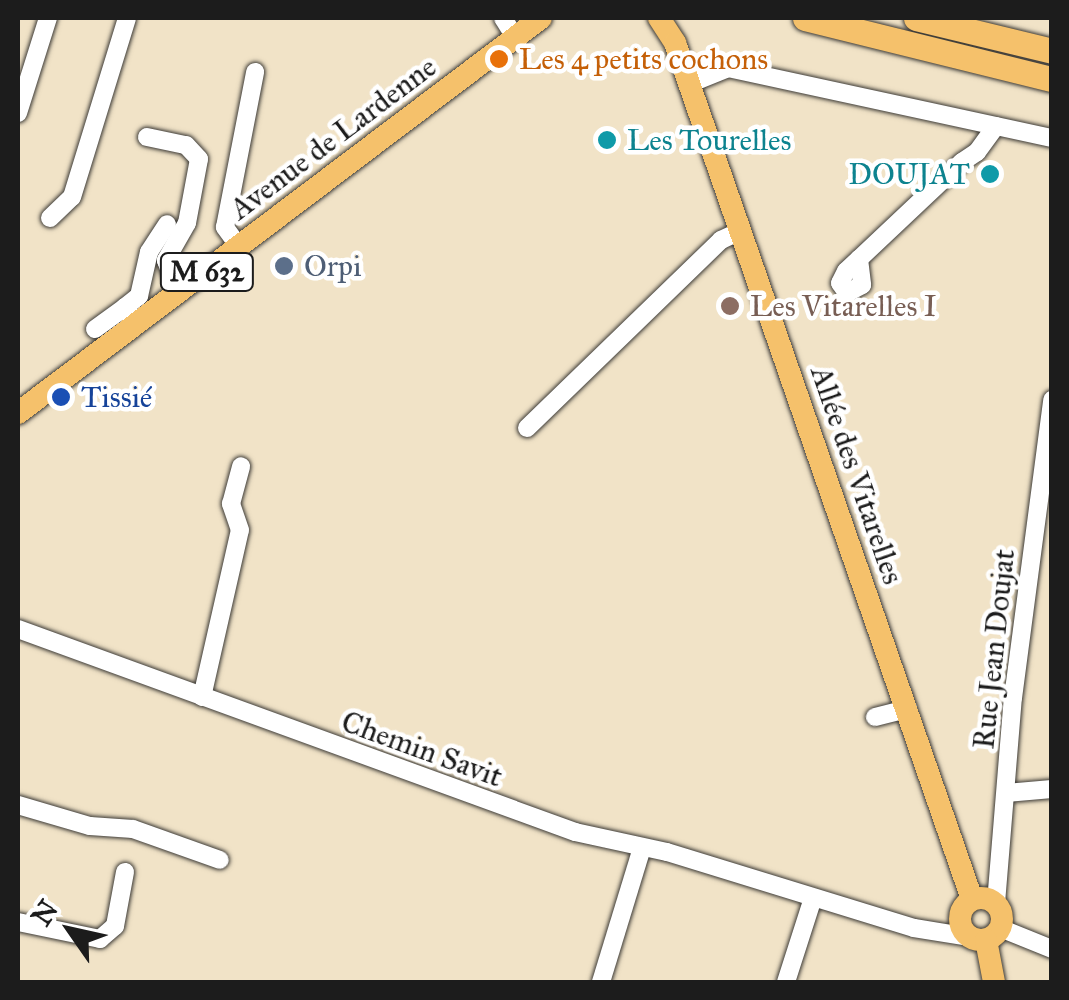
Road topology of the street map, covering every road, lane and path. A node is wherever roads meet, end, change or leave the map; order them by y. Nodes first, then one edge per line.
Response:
1 (48, 18) edge
2 (127, 18) edge
3 (541, 18) edge
4 (659, 18) edge
5 (804, 18) edge
6 (916, 18) edge
7 (509, 27) edge
8 (1052, 51) edge
9 (256, 72) dead end
10 (1052, 80) edge
11 (689, 84) junction
12 (18, 113) edge
13 (996, 126) junction
14 (147, 137) dead end
15 (1052, 138) edge
16 (50, 218) dead end
17 (167, 224) dead end
18 (740, 231) junction
19 (240, 248) junction
20 (858, 259) dead end
21 (178, 294) junction
22 (131, 316) junction
23 (95, 328) dead end
24 (1052, 400) edge
25 (18, 413) edge
26 (527, 428) dead end
27 (241, 466) dead end
28 (18, 629) edge
29 (202, 698) junction
30 (908, 710) junction
31 (875, 717) dead end
32 (1052, 789) edge
33 (1006, 793) junction
34 (18, 805) edge
35 (641, 850) junction
36 (220, 860) dead end
37 (125, 872) dead end
38 (813, 898) junction
39 (984, 901) junction
40 (18, 922) edge
41 (985, 935) junction
42 (1052, 949) edge
43 (601, 982) edge
44 (786, 982) edge
45 (994, 982) edge

1 - 12 street
2 - 16 street
3 - 7 main road, Avenue de Lardenne / M 632
4 - 11 main road, Allée des Vitarelles
5 - 10 highway
6 - 8 highway
7 - 19 main road, Avenue de Lardenne / M 632
9 - 19 street
11 - 13 street
11 - 18 main road, Allée des Vitarelles
13 - 15 street
13 - 20 street
14 - 21 street
17 - 22 street
18 - 26 street
18 - 30 main road, Allée des Vitarelles
19 - 21 main road, Avenue de Lardenne / M 632
21 - 22 main road, Avenue de Lardenne / M 632
22 - 23 street
22 - 25 main road, Avenue de Lardenne / M 632
24 - 33 street, Rue Jean Doujat
27 - 29 street
28 - 29 street, Chemin Savit
29 - 35 street, Chemin Savit
30 - 31 street
30 - 39 main road, Allée des Vitarelles
32 - 33 street
33 - 39 street, Rue Jean Doujat
34 - 36 street
35 - 38 street, Chemin Savit
35 - 43 street
37 - 40 street
38 - 41 street, Chemin Savit
38 - 44 street
39 - 41 main road
39 - 41 main road
41 - 42 street, Chemin Savit
41 - 45 main road

